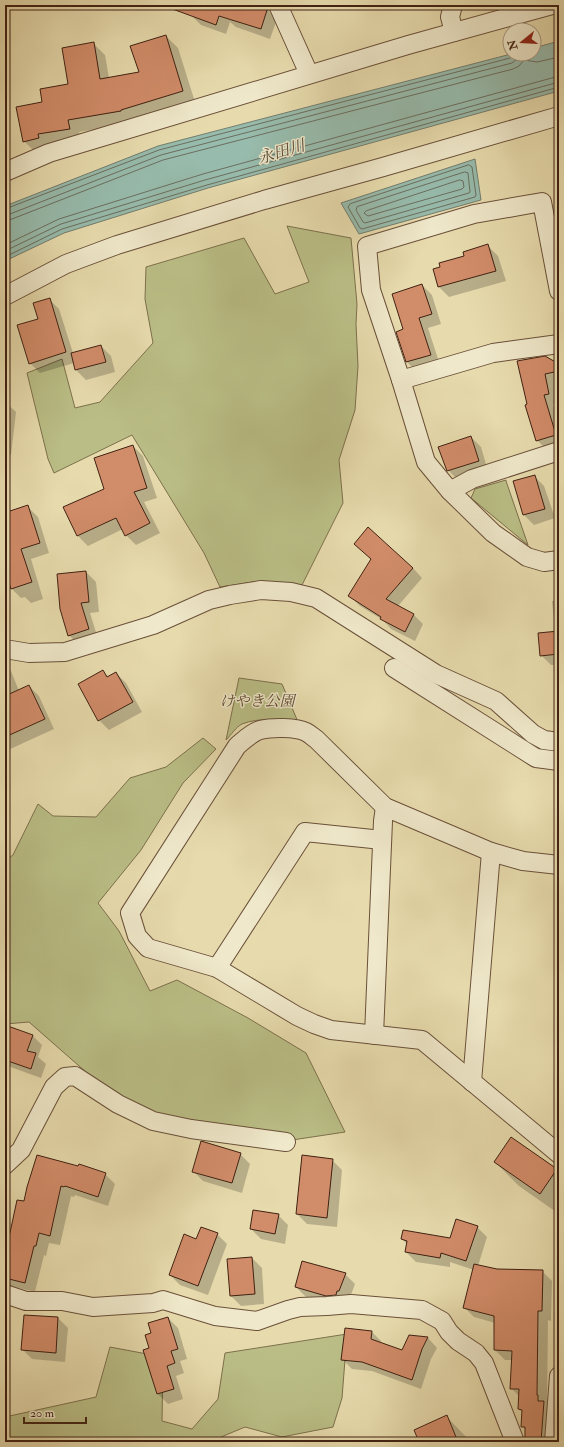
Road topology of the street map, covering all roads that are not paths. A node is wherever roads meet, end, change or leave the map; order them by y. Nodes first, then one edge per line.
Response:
1 (278, 5) edge
2 (453, 5) edge
3 (552, 5) edge
4 (454, 32) junction
5 (309, 74) junction
6 (559, 116) edge
7 (5, 172) edge
8 (559, 291) edge
9 (5, 296) edge
10 (559, 344) edge
11 (401, 380) junction
12 (559, 450) edge
13 (450, 491) junction
14 (559, 560) edge
15 (5, 649) edge
16 (394, 668) dead end
17 (559, 742) edge
18 (559, 761) edge
19 (386, 807) junction
20 (382, 840) junction
21 (491, 852) junction
22 (559, 865) edge
23 (217, 968) junction
24 (374, 1035) junction
25 (472, 1082) junction
26 (286, 1142) dead end
27 (559, 1154) edge
28 (5, 1165) edge
29 (5, 1294) edge
30 (559, 1376) edge
31 (515, 1442) edge
32 (554, 1442) edge

1 - 5 street
2 - 4 street
3 - 4 street
4 - 5 street
5 - 7 street
6 - 9 street
8 - 11 street
10 - 11 street
11 - 13 street
12 - 13 street
13 - 14 street
15 - 17 street
16 - 18 street
19 - 20 street
19 - 21 street
19 - 23 street
20 - 23 street
20 - 24 street
21 - 22 street
21 - 25 street
23 - 24 street
24 - 25 street
25 - 27 street
26 - 28 street
29 - 31 street
30 - 32 street

